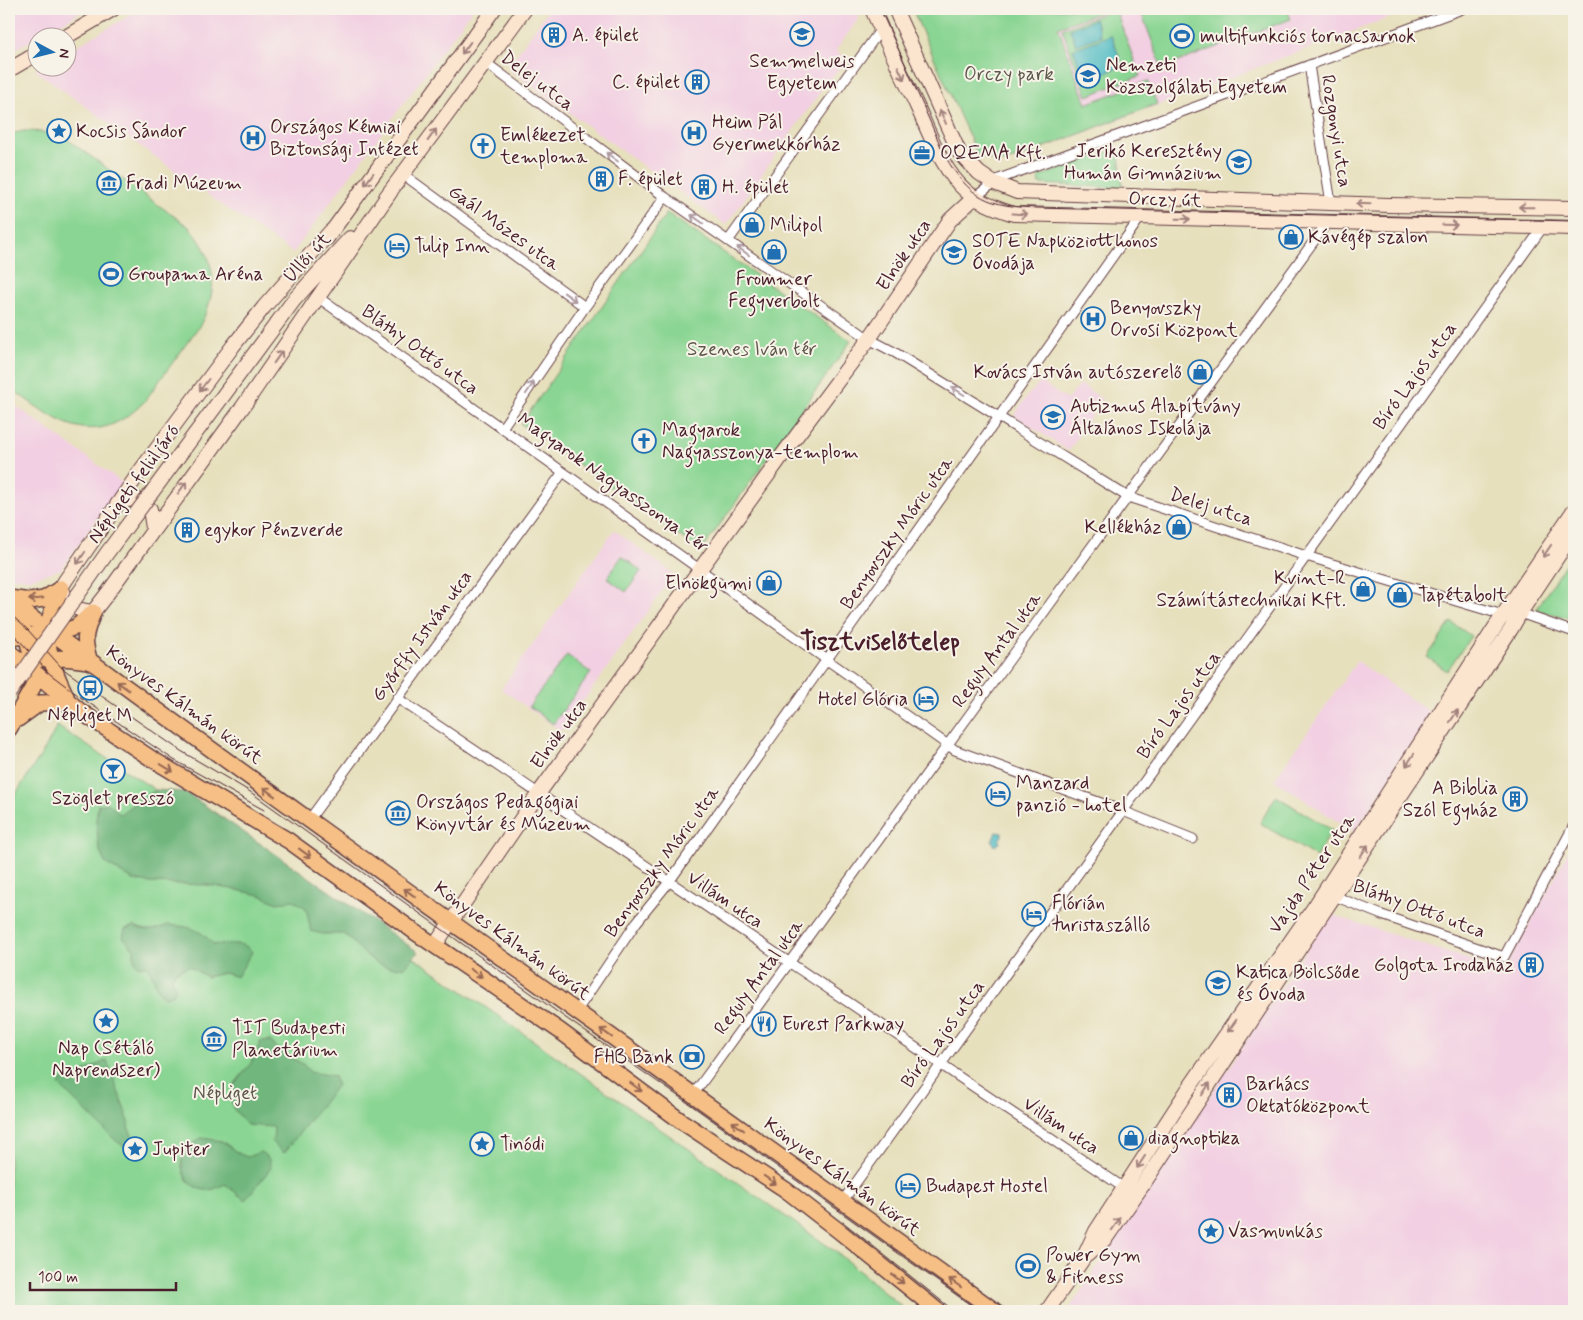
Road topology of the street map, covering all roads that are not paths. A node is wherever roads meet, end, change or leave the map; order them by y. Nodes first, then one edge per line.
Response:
1 (113, 9) edge
2 (494, 9) edge
3 (525, 9) edge
4 (872, 9) edge
5 (895, 9) edge
6 (1462, 9) edge
7 (881, 29) junction
8 (78, 30) edge
9 (28, 59) edge
10 (485, 62) junction
11 (1310, 65) junction
12 (9, 70) edge
13 (404, 175) junction
14 (992, 182) junction
15 (391, 191) junction
16 (665, 197) junction
17 (975, 197) junction
18 (1331, 203) junction
19 (1574, 208) edge
20 (1140, 218) junction
21 (1327, 223) junction
22 (1543, 227) junction
23 (1574, 228) edge
24 (331, 231) junction
25 (728, 241) junction
26 (319, 298) junction
27 (294, 300) junction
28 (585, 307) junction
29 (869, 339) junction
30 (1000, 417) junction
31 (502, 428) junction
32 (563, 472) junction
33 (1128, 497) junction
34 (118, 503) junction
35 (1574, 510) edge
36 (153, 528) junction
37 (1574, 532) edge
38 (1306, 556) junction
39 (701, 570) junction
40 (61, 588) junction
41 (9, 601) edge
42 (93, 612) junction
43 (1520, 613) junction
44 (1504, 615) junction
45 (49, 632) junction
46 (1574, 632) edge
47 (28, 637) junction
48 (9, 638) edge
49 (9, 652) edge
50 (51, 658) junction
51 (827, 660) junction
52 (90, 662) junction
53 (29, 664) junction
54 (9, 670) edge
55 (9, 693) edge
56 (397, 698) junction
57 (69, 702) junction
58 (11, 725) edge
59 (948, 744) junction
60 (539, 793) junction
61 (1123, 811) junction
62 (309, 820) junction
63 (1574, 825) edge
64 (1193, 840) dead end
65 (669, 882) junction
66 (1329, 894) junction
67 (450, 922) junction
68 (435, 945) junction
69 (790, 963) junction
70 (576, 1012) junction
71 (940, 1065) junction
72 (693, 1095) junction
73 (1130, 1192) junction
74 (842, 1202) junction
75 (938, 1311) edge
76 (995, 1311) edge
77 (1047, 1311) edge

1 - 8 street
2 -> 24 street, Üllői út
3 - 10 street, Üllői út
4 - 7 street, Orczy út
14 -> 5 street, Orczy út
6 - 11 street
7 -> 17 street, Orczy út
7 - 25 street
9 - 12 street
13 -> 10 street, Üllői út
16 -> 10 street, Delej utca
11 - 14 street
11 - 18 street, Rozgonyi utca
13 - 15 street, Üllői út
13 -> 28 street, Gaál Mózes utca
14 - 17 street
14 - 18 street, Orczy út
15 - 26 street
15 - 27 street, Üllői út
25 -> 16 street
16 - 28 street
17 -> 20 street, Orczy út
17 - 29 street, Elnök utca
19 -> 18 street, Orczy út
18 - 21 street
20 -> 21 street, Orczy út
20 - 30 street, Benyovszky Móric utca
21 -> 22 street, Orczy út
21 - 33 street, Reguly Antal utca
22 - 23 street, Orczy út
22 - 38 street, Bíró Lajos utca
24 - 27 street, Üllői út
24 -> 34 street
29 -> 25 street
26 - 31 street, Bláthy Ottó utca
36 -> 26 street
27 - 55 street, Népligeti felüljáró, bridge
31 -> 28 street, Magyarok Nagyasszonya tér
30 -> 29 street, Delej utca
29 - 39 street, Magyarok Nagyasszonya tér
30 - 33 street, Delej utca
30 - 51 street, Benyovszky Móric utca
31 - 32 street, Magyarok Nagyasszonya tér
32 - 39 street, Magyarok Nagyasszonya tér
32 - 56 street, Győrffy István utca
33 - 38 street, Delej utca
33 - 59 street, Reguly Antal utca
34 - 36 street
34 -> 40 street
35 -> 44 street, Vajda Péter utca
36 - 42 street
37 - 43 street, Vajda Péter utca
38 - 44 street, Delej utca
38 - 61 street, Bíró Lajos utca
39 - 51 street
39 - 60 street, Elnök utca
40 -> 41 main road
40 - 42 street
40 - 45 main road
41 - 45 main road, Könyves Kálmán körút
41 - 47 main road
42 - 45 main road
42 - 52 main road
43 - 44 street, Delej utca
43 - 46 street, Delej utca
66 -> 43 street, Vajda Péter utca
44 -> 66 street, Vajda Péter utca
45 - 47 main road
45 - 50 main road
45 - 52 main road, Könyves Kálmán körút
47 - 48 main road
47 - 53 main road
49 - 53 main road
50 - 52 main road
50 - 53 main road
50 - 57 main road
51 - 59 street
51 - 65 street, Benyovszky Móric utca
62 -> 52 main road, Könyves Kálmán körút
53 - 54 main road
53 - 57 main road
53 - 58 main road
56 - 60 street, Villám utca
56 - 62 street, Győrffy István utca
57 - 58 main road
57 -> 68 main road
59 - 61 street
59 - 69 street, Reguly Antal utca
60 - 65 street, Villám utca
60 - 67 street, Elnök utca
61 - 64 street
61 - 71 street, Bíró Lajos utca
67 -> 62 main road, Könyves Kálmán körút
63 - 66 street, Bláthy Ottó utca
65 - 69 street, Villám utca
65 - 70 street, Benyovszky Móric utca
66 - 73 street, Vajda Péter utca
67 - 68 street, Elnök utca
67 - 70 main road, Könyves Kálmán körút
68 -> 75 main road
69 - 71 street, Villám utca
69 - 72 street, Reguly Antal utca
72 -> 70 main road, Könyves Kálmán körút
71 - 73 street, Villám utca
71 - 74 street, Bíró Lajos utca
74 -> 72 main road, Könyves Kálmán körút
73 - 77 street, Vajda Péter utca
76 -> 74 main road, Könyves Kálmán körút

